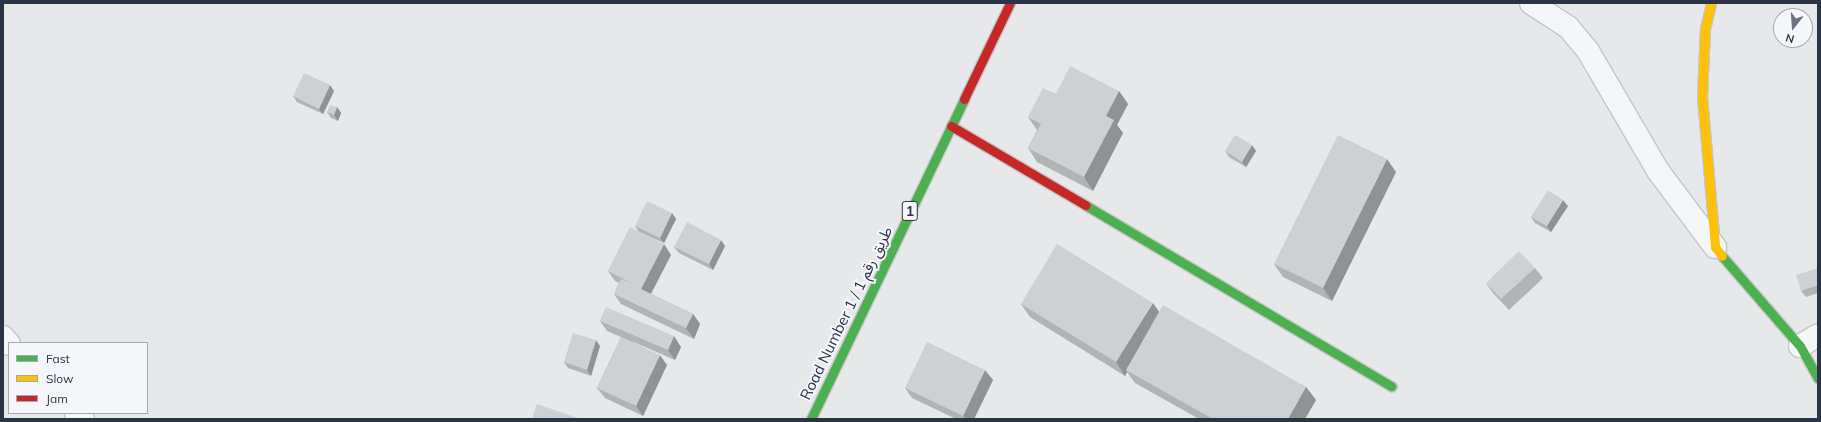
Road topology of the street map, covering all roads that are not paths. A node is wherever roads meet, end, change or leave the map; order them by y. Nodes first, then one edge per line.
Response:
1 (1010, 3) edge
2 (1531, 3) edge
3 (1711, 3) edge
4 (951, 126) junction
5 (1715, 248) junction
6 (1809, 341) edge
7 (1818, 378) edge
8 (1391, 386) dead end
9 (811, 419) edge

1 - 4 main road, Road Number 1 / طريق رقم 1 / 1
2 - 5 street
3 - 5 main road
4 - 8 main road
4 - 9 main road, Road Number 1 / طريق رقم 1 / 1
5 - 6 main road
6 - 7 main road

